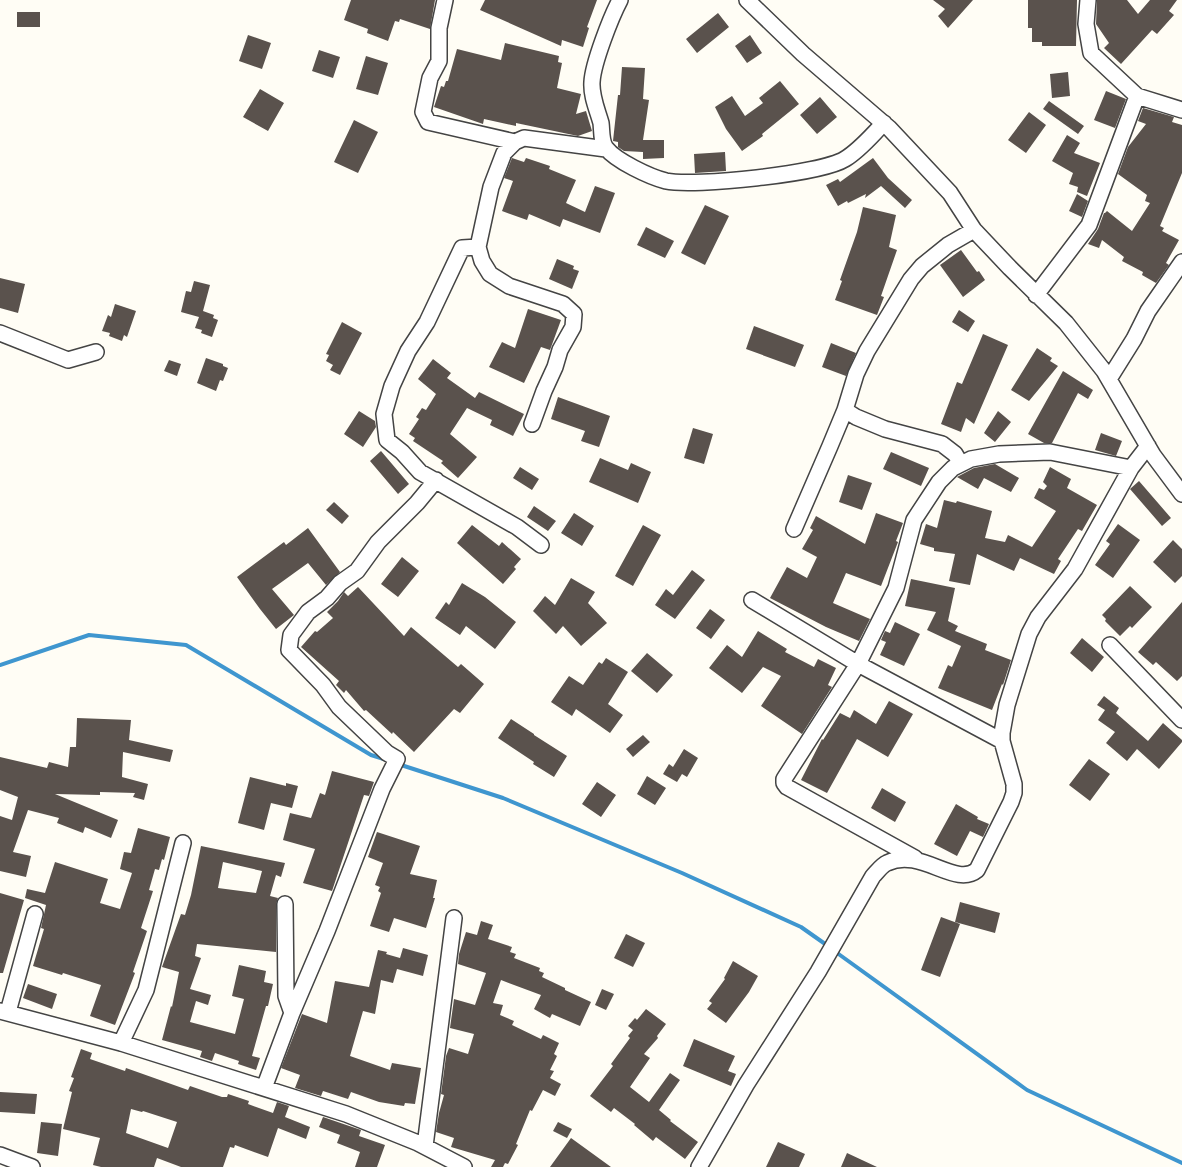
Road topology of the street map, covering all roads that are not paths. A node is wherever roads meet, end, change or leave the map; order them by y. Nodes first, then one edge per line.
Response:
1 (445, 0) edge
2 (620, 0) edge
3 (747, 0) edge
4 (1088, 0) edge
5 (1137, 96) junction
6 (1182, 110) edge
7 (884, 123) junction
8 (515, 142) junction
9 (606, 149) junction
10 (974, 230) junction
11 (478, 247) junction
12 (1182, 262) edge
13 (1036, 295) junction
14 (0, 333) edge
15 (96, 352) dead end
16 (1109, 379) junction
17 (844, 410) junction
18 (532, 424) dead end
19 (1148, 446) junction
20 (961, 464) junction
21 (1131, 468) junction
22 (436, 480) junction
23 (1182, 494) edge
24 (794, 529) dead end
25 (542, 545) dead end
26 (752, 600) dead end
27 (1110, 645) dead end
28 (858, 664) junction
29 (1182, 720) edge
30 (1002, 741) junction
31 (183, 842) dead end
32 (920, 860) junction
33 (285, 904) dead end
34 (35, 914) dead end
35 (454, 918) dead end
36 (4, 1012) edge
37 (292, 1013) junction
38 (121, 1043) junction
39 (264, 1088) junction
40 (425, 1146) junction
41 (0, 1155) edge
42 (32, 1167) edge
43 (464, 1167) edge
44 (699, 1167) edge

1 - 8 street
2 - 9 street
3 - 7 street
4 - 5 street
5 - 6 street
5 - 13 street
7 - 9 street
7 - 10 street
8 - 9 street
8 - 11 street
10 - 13 street
10 - 17 street
11 - 18 street
11 - 22 street
12 - 16 street
13 - 16 street
14 - 15 street
16 - 19 street
17 - 20 street
17 - 24 street
19 - 21 street
19 - 23 street
20 - 21 street
20 - 28 street
21 - 30 street
22 - 25 street
22 - 37 street
26 - 28 street
27 - 29 street
28 - 30 street
28 - 32 street
30 - 32 street
31 - 38 street
32 - 44 street
33 - 37 street
34 - 36 street
35 - 40 street
36 - 38 street
37 - 39 street
38 - 39 street
39 - 40 street
40 - 43 street
41 - 42 street

